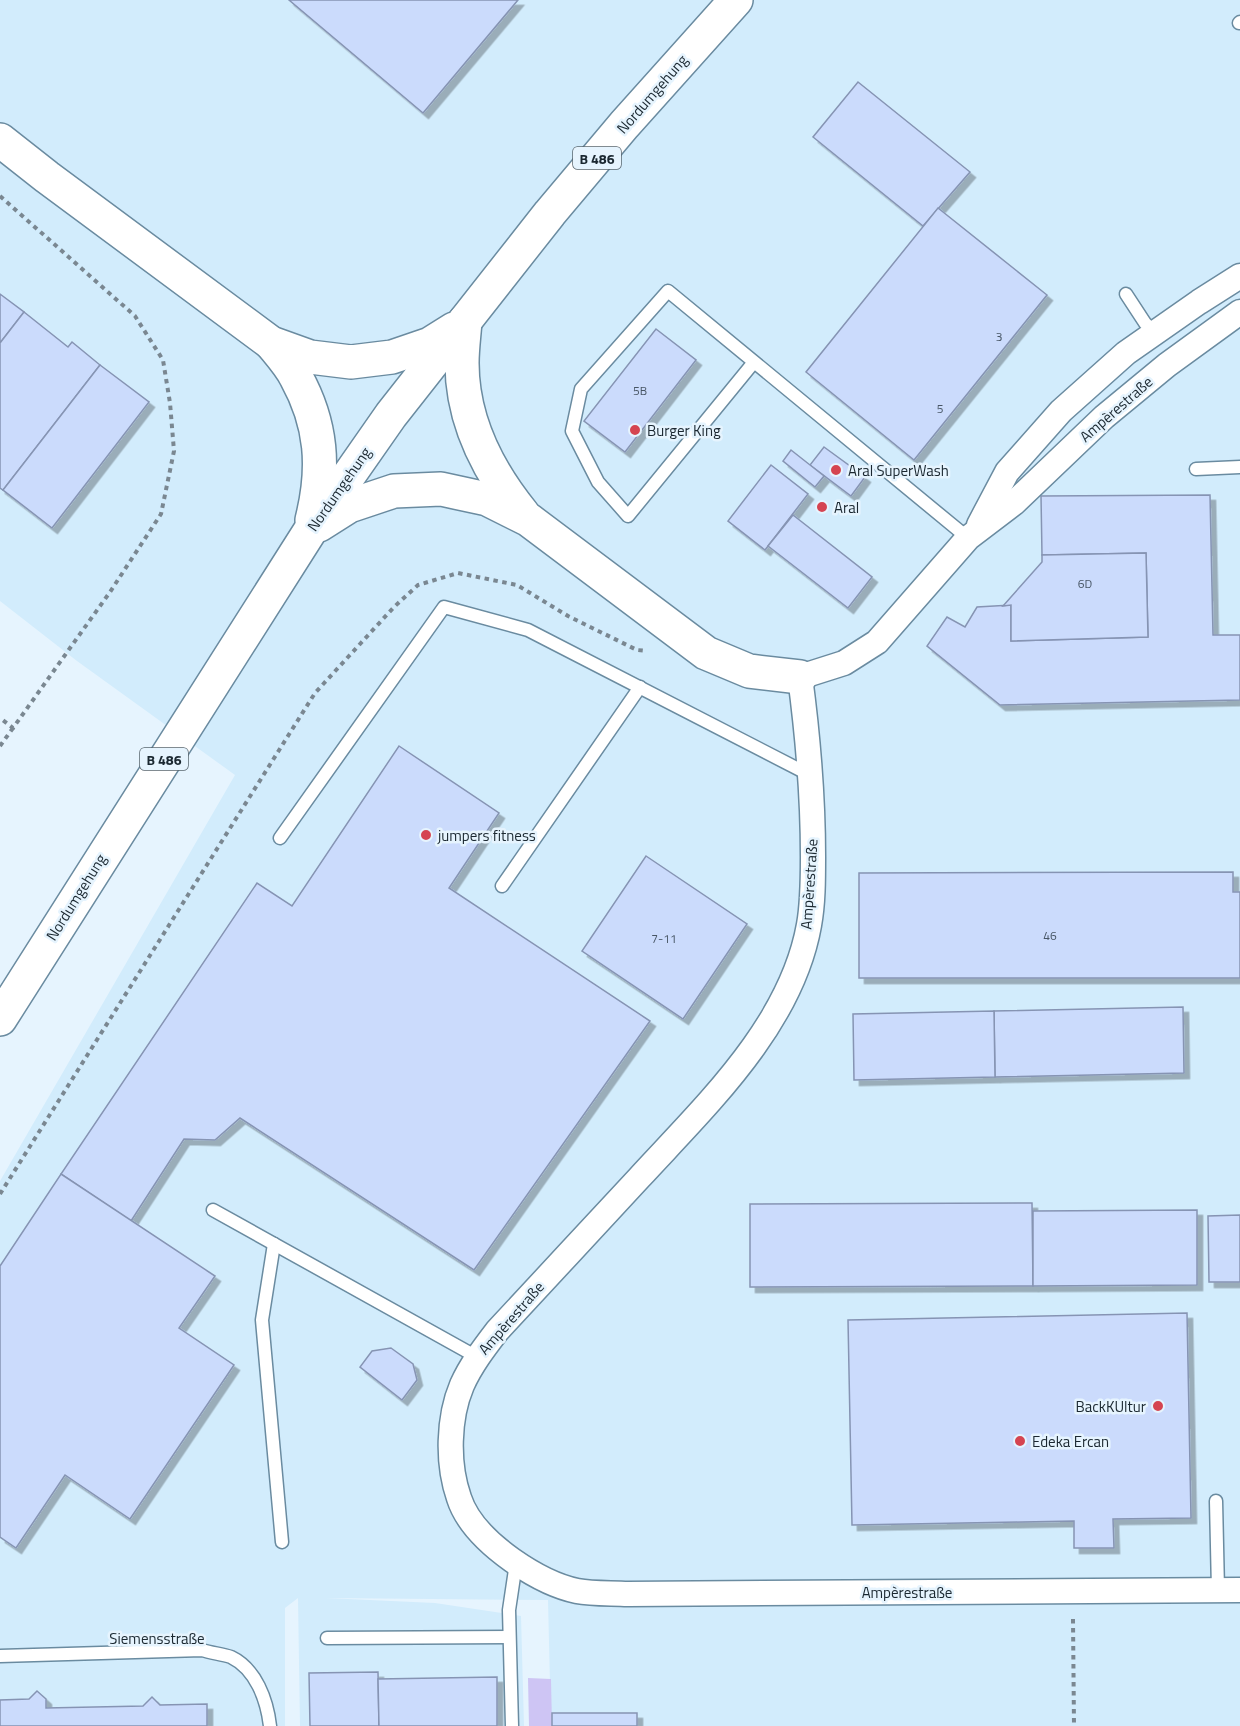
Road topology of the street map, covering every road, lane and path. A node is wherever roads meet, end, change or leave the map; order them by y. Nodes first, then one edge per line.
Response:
1 (736, 0) edge
2 (0, 140) edge
3 (0, 196) edge
4 (1240, 276) edge
5 (1126, 294) dead end
6 (1240, 312) edge
7 (465, 321) junction
8 (1155, 333) junction
9 (272, 343) junction
10 (754, 362) junction
11 (1240, 467) edge
12 (1196, 469) dead end
13 (999, 514) junction
14 (529, 520) junction
15 (310, 531) junction
16 (972, 536) junction
17 (800, 677) junction
18 (640, 687) junction
19 (0, 718) edge
20 (13, 728) junction
21 (0, 746) edge
22 (810, 775) junction
23 (280, 838) dead end
24 (502, 886) dead end
25 (0, 1019) edge
26 (213, 1210) dead end
27 (274, 1244) junction
28 (477, 1357) junction
29 (1216, 1501) dead end
30 (282, 1542) dead end
31 (516, 1563) junction
32 (1229, 1590) edge
33 (1073, 1592) junction
34 (510, 1637) junction
35 (327, 1638) dead end
36 (0, 1656) edge
37 (270, 1726) edge
38 (512, 1726) edge
39 (1074, 1726) edge

1 - 7 main road, Nordumgehung / B 486
2 - 9 main road
3 - 20 path
4 - 8 street, Ampèrestraße
5 - 8 lane
6 - 13 street, Ampèrestraße
7 - 9 main road
7 - 14 main road
7 - 15 main road, Nordumgehung / B 486
8 - 13 street, Ampèrestraße
8 - 16 street, Ampèrestraße
9 - 15 main road
10 - 10 lane
10 - 16 lane
11 - 12 lane
13 - 16 street, Ampèrestraße
14 - 15 main road
14 - 17 main road
15 - 25 main road, Nordumgehung / B 486
16 - 17 street, Ampèrestraße
17 - 22 street, Ampèrestraße
18 - 22 lane
18 - 23 lane
18 - 24 lane
19 - 20 path
20 - 21 path
22 - 28 street, Ampèrestraße
26 - 27 lane
27 - 28 lane
27 - 30 lane
28 - 31 street, Ampèrestraße
29 - 32 lane
31 - 33 street, Ampèrestraße
31 - 34 lane
32 - 33 street, Ampèrestraße
33 - 39 path
34 - 35 lane
34 - 38 lane
36 - 37 lane, Siemensstraße

